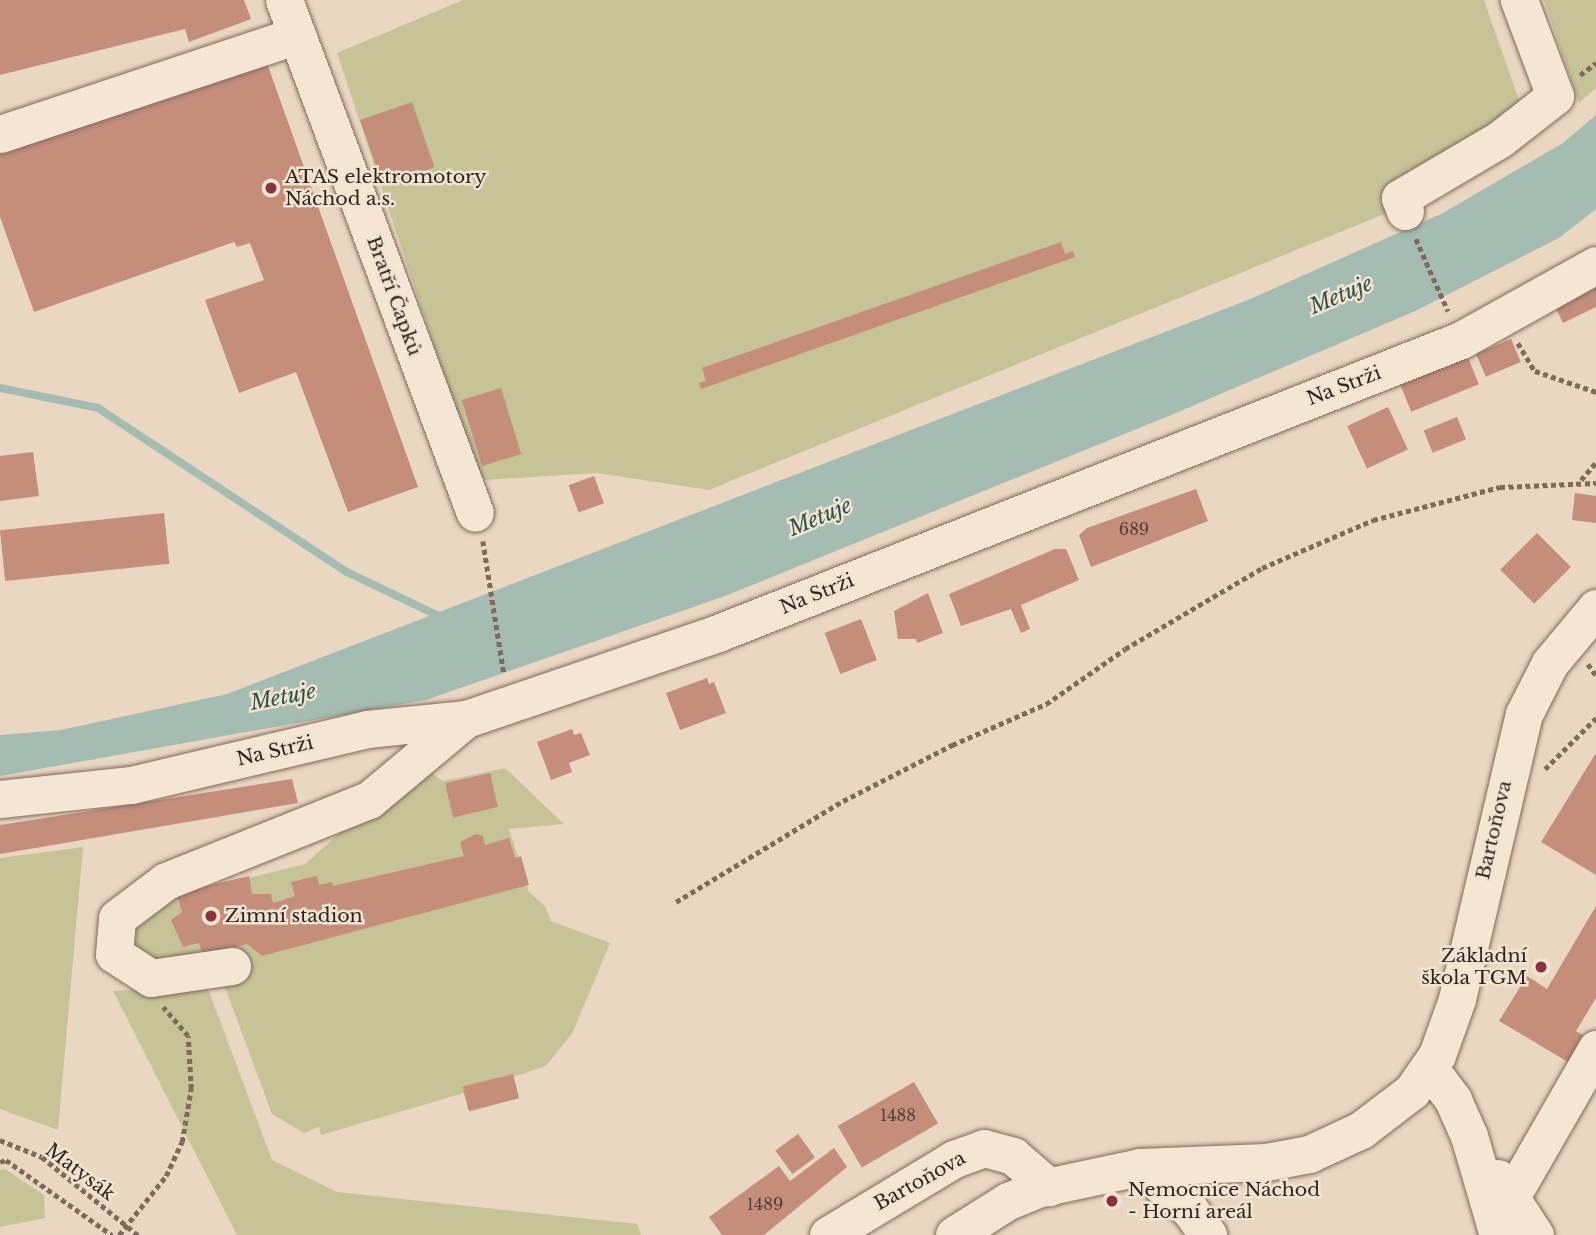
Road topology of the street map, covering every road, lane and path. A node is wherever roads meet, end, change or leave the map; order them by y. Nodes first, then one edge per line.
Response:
1 (284, 0) edge
2 (1519, 0) edge
3 (297, 35) junction
4 (0, 134) edge
5 (1407, 219) joint
6 (1596, 265) edge
7 (1445, 304) dead end
8 (1504, 318) junction
9 (1596, 392) edge
10 (1596, 462) edge
11 (1581, 481) junction
12 (1596, 483) edge
13 (479, 529) joint
14 (1596, 608) edge
15 (506, 686) dead end
16 (466, 719) junction
17 (0, 799) edge
18 (676, 902) dead end
19 (232, 966) dead end
20 (156, 999) dead end
21 (1596, 1049) edge
22 (1430, 1069) junction
23 (1469, 1136) junction
24 (0, 1140) edge
25 (0, 1162) edge
26 (1140, 1167) junction
27 (1049, 1186) junction
28 (1511, 1197) junction
29 (127, 1226) junction
30 (113, 1235) edge
31 (119, 1235) edge
32 (138, 1235) edge
33 (828, 1235) edge
34 (954, 1235) edge
35 (1208, 1235) edge
36 (1498, 1235) edge
37 (1535, 1235) edge

1 - 3 street, Bratří Čapků
2 - 5 street
3 - 4 street
3 - 13 street, Bratří Čapků
5 - 7 path
6 - 8 street, Na Strži
8 - 9 path
8 - 16 street, Na Strži
10 - 11 path
11 - 12 path
11 - 18 path
13 - 15 path
14 - 22 street, Bartoňova
16 - 17 street, Na Strži
16 - 19 street
20 - 29 path
21 - 28 street
22 - 23 street
22 - 26 street, Bartoňova
23 - 28 street
23 - 36 street
24 - 29 path, Matysák
25 - 30 path
26 - 27 street, Bartoňova
26 - 35 street
27 - 33 street, Bartoňova
27 - 34 street, Bartoňova
28 - 37 street
29 - 31 path
29 - 32 path, Matysák

